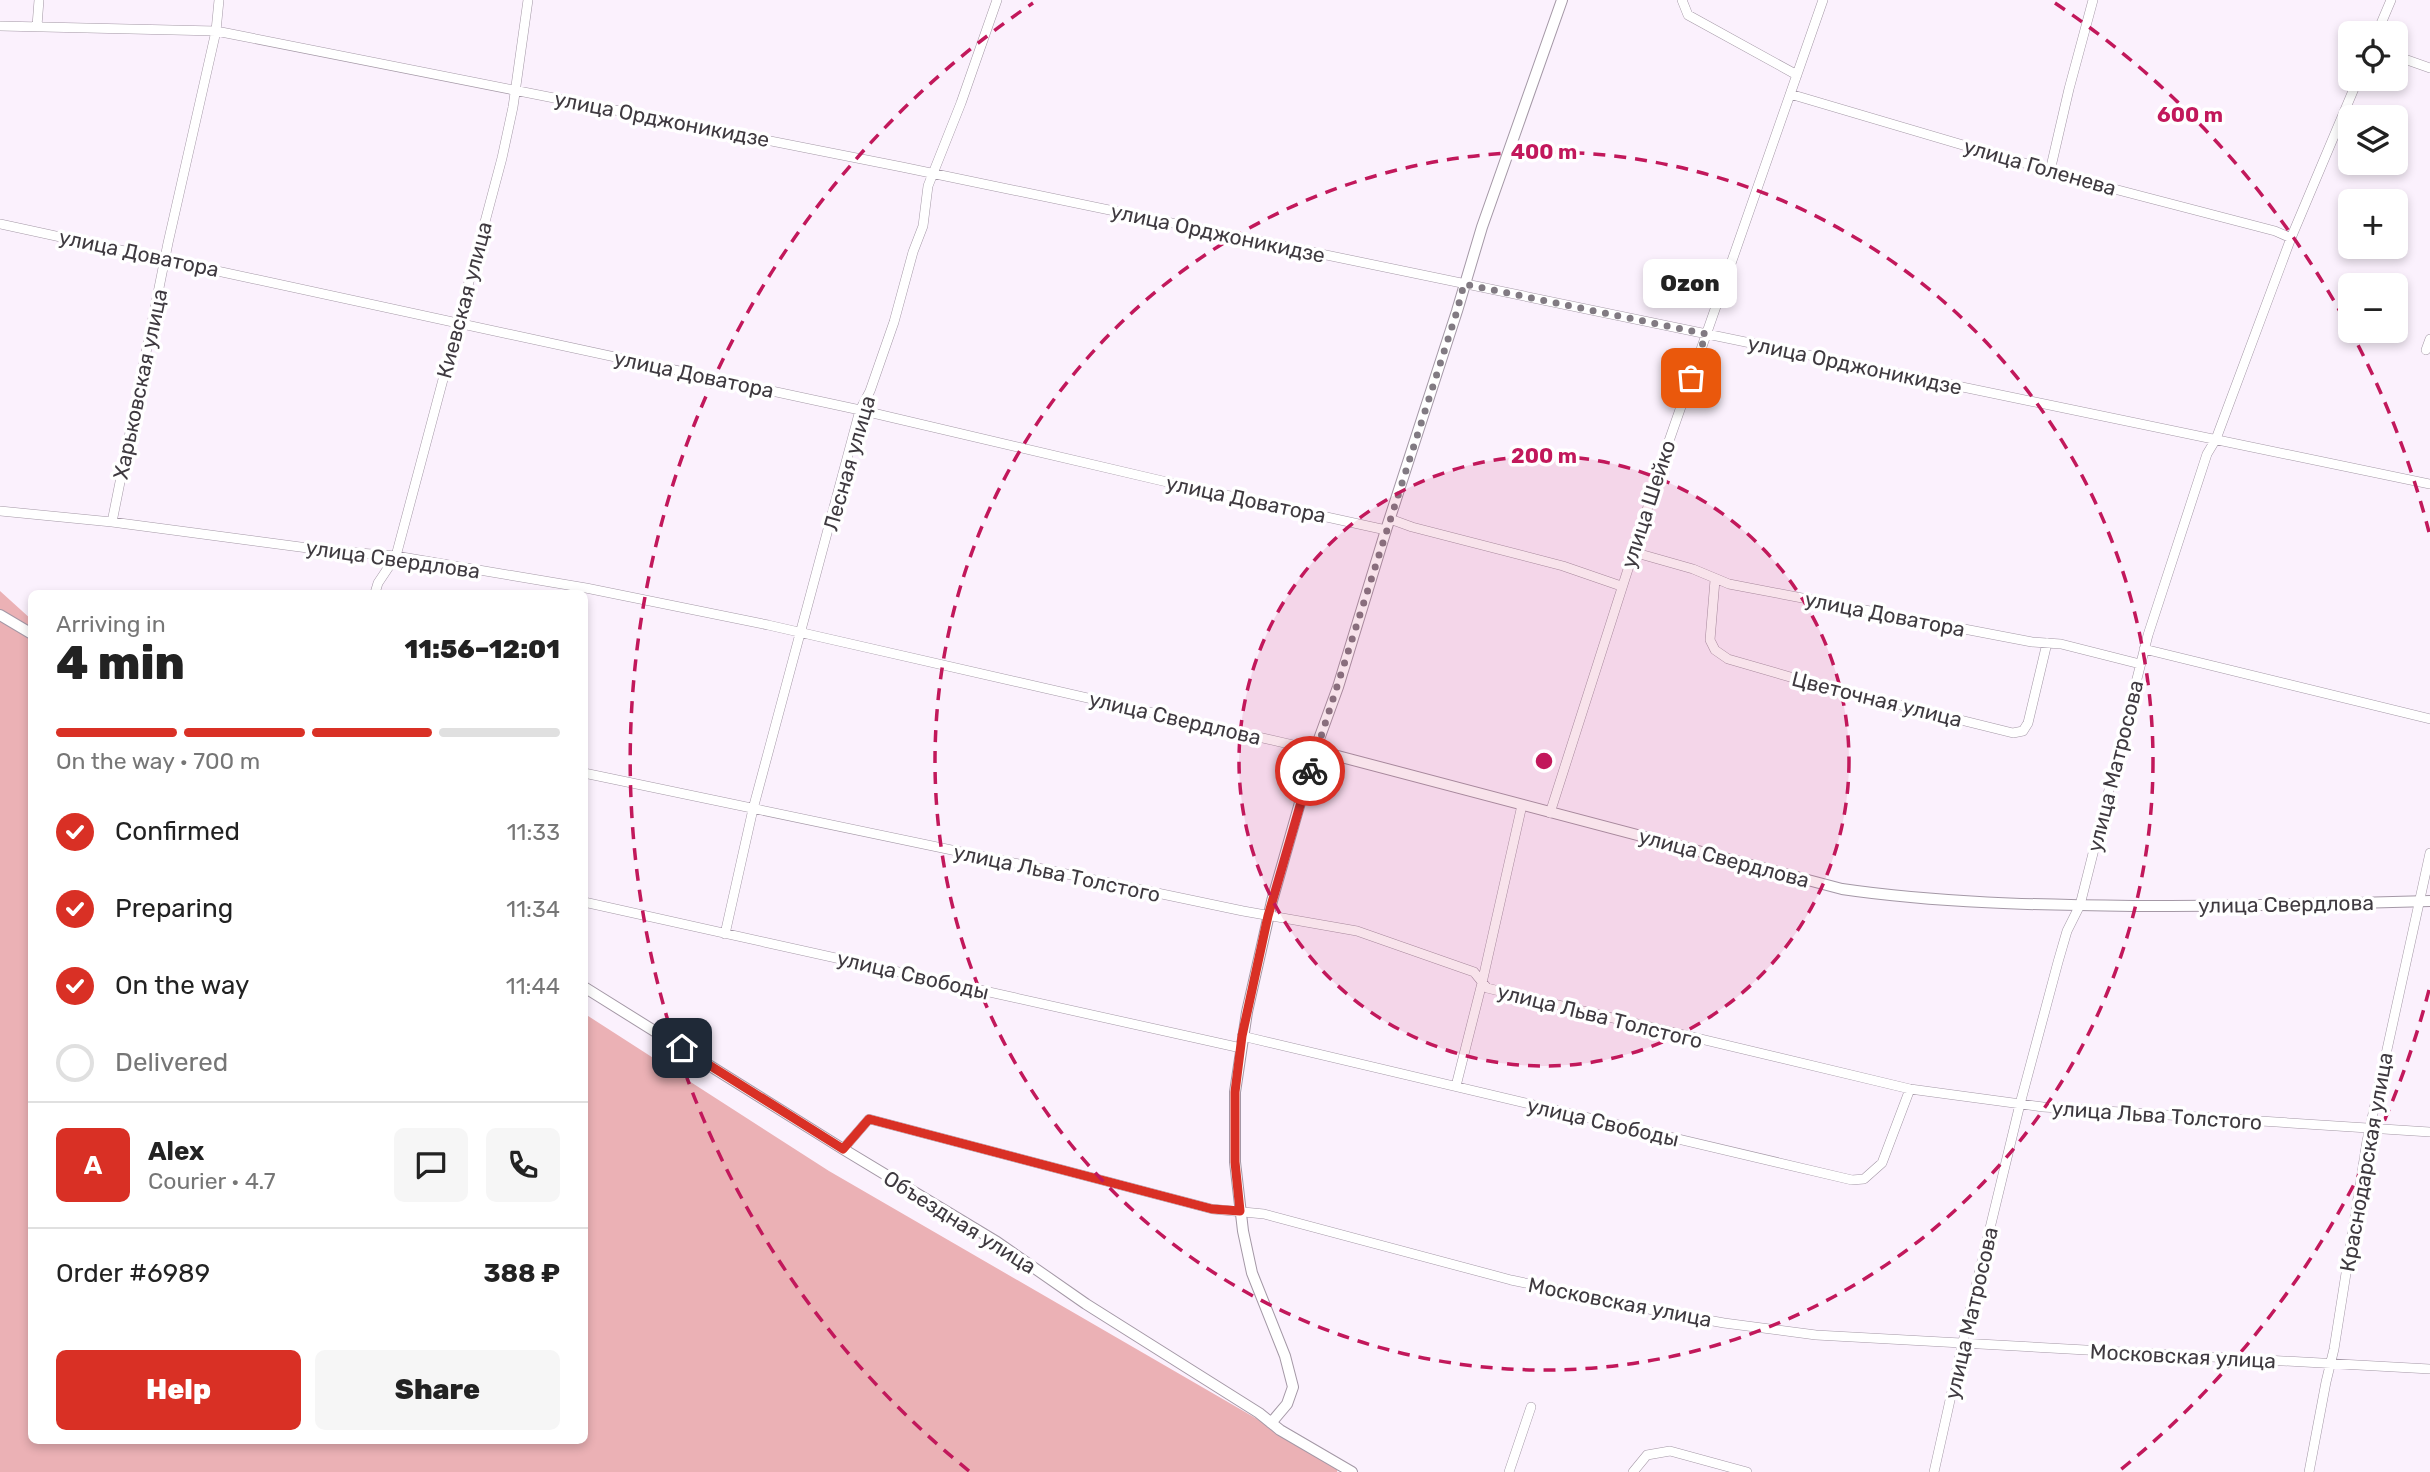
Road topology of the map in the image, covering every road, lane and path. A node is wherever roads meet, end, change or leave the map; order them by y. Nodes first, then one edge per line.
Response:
1 (39, 0) edge
2 (219, 0) edge
3 (528, 0) edge
4 (997, 0) edge
5 (1562, 0) edge
6 (1682, 0) edge
7 (1823, 0) edge
8 (2092, 0) edge
9 (2391, 0) edge
10 (2382, 21) edge
11 (0, 26) edge
12 (37, 26) junction
13 (216, 31) junction
14 (2408, 60) edge
15 (2430, 68) edge
16 (1797, 75) junction
17 (515, 90) junction
18 (2353, 91) edge
19 (1790, 94) junction
20 (2050, 171) junction
21 (934, 173) junction
22 (0, 224) edge
23 (2291, 238) junction
24 (165, 258) junction
25 (1464, 284) junction
26 (458, 323) junction
27 (1706, 334) junction
28 (2430, 338) edge
29 (2426, 350) dead end
30 (860, 410) junction
31 (2216, 439) junction
32 (2430, 484) edge
33 (0, 511) edge
34 (111, 522) junction
35 (1388, 524) junction
36 (1633, 552) junction
37 (396, 556) junction
38 (1716, 580) junction
39 (1621, 586) junction
40 (376, 590) edge
41 (0, 615) edge
42 (28, 632) edge
43 (801, 632) junction
44 (2047, 643) junction
45 (2144, 649) junction
46 (2140, 664) junction
47 (2430, 719) edge
48 (1315, 750) junction
49 (588, 774) edge
50 (1522, 805) junction
51 (754, 809) junction
52 (1550, 813) junction
53 (2430, 853) edge
54 (2424, 901) edge
55 (588, 903) edge
56 (2080, 905) junction
57 (1268, 916) junction
58 (725, 934) junction
59 (1482, 983) junction
60 (588, 990) edge
61 (1241, 1042) junction
62 (1456, 1086) junction
63 (1910, 1089) junction
64 (2020, 1104) junction
65 (2370, 1129) junction
66 (2430, 1132) edge
67 (843, 1149) junction
68 (1240, 1211) junction
69 (1964, 1344) junction
70 (2331, 1364) junction
71 (2430, 1369) edge
72 (1531, 1407) dead end
73 (1271, 1423) junction
74 (1352, 1472) edge
75 (1509, 1472) edge
76 (1633, 1472) edge
77 (1746, 1472) edge
78 (1934, 1472) edge
79 (2309, 1472) edge

1 - 12 street
2 - 13 street, Харьковская улица
3 - 17 street, Киевская улица
4 - 21 street, Лесная улица
5 - 25 street
6 - 16 street
7 - 16 street, улица Шейко
8 - 20 street
9 - 10 street
11 - 12 street, улица Орджоникидзе
12 - 13 street, улица Орджоникидзе
13 - 17 street, улица Орджоникидзе
13 - 24 street, Харьковская улица
14 - 15 street
16 - 19 street, улица Шейко
17 - 21 street, улица Орджоникидзе
17 - 26 street, Киевская улица
18 - 23 street, улица Матросова
19 - 20 street, улица Голенева
19 - 27 street, улица Шейко
20 - 23 street, улица Голенева
21 - 25 street, улица Орджоникидзе
21 - 30 street, Лесная улица
22 - 24 street, улица Доватора
23 - 31 street, улица Матросова
24 - 26 street, улица Доватора
24 - 34 street, Харьковская улица
25 - 27 street, улица Орджоникидзе
25 - 35 street
26 - 30 street, улица Доватора
26 - 37 street, Киевская улица
27 - 31 street, улица Орджоникидзе
27 - 36 street, улица Шейко
28 - 29 street
30 - 35 street, улица Доватора
30 - 43 street, Лесная улица
31 - 32 street, улица Орджоникидзе
31 - 45 street, улица Матросова
33 - 34 street, улица Свердлова
34 - 37 street, улица Свердлова
35 - 39 street, улица Доватора
35 - 48 street
36 - 38 street, улица Доватора
36 - 39 street, улица Шейко
37 - 40 street, Киевская улица
37 - 43 street, улица Свердлова
38 - 44 street, улица Доватора
38 - 44 street, Цветочная улица
39 - 52 street, улица Шейко
41 - 42 street
43 - 48 street, улица Свердлова
43 - 51 street, Лесная улица
44 - 46 street, улица Доватора
45 - 46 street, улица Матросова
45 - 47 street
46 - 56 street, улица Матросова
48 - 50 street, улица Свердлова
48 - 57 street
49 - 51 street, улица Льва Толстого
50 - 52 street, улица Свердлова
50 - 59 street
51 - 57 street, улица Льва Толстого
51 - 58 street, Лесная улица
52 - 56 street, улица Свердлова
53 - 54 street, Краснодарская улица
54 - 56 street, улица Свердлова
54 - 65 street, Краснодарская улица
55 - 58 street, улица Свободы
56 - 64 street, улица Матросова
57 - 59 street, улица Льва Толстого
57 - 61 street
58 - 61 street, улица Свободы
59 - 62 street
59 - 63 street, улица Льва Толстого
60 - 67 street, Объездная улица
61 - 62 street, улица Свободы
61 - 68 street
62 - 63 street, улица Свободы
63 - 64 street, улица Льва Толстого
64 - 65 street, улица Льва Толстого
64 - 69 street, улица Матросова
65 - 66 street, улица Льва Толстого
65 - 70 street, Краснодарская улица
67 - 68 street, Московская улица
67 - 73 street, Объездная улица
68 - 69 street, Московская улица
68 - 73 street
69 - 70 street, Московская улица
69 - 78 street, улица Матросова
70 - 71 street, Московская улица
70 - 79 street, Краснодарская улица
72 - 75 street
73 - 74 street, Объездная улица
76 - 77 street

